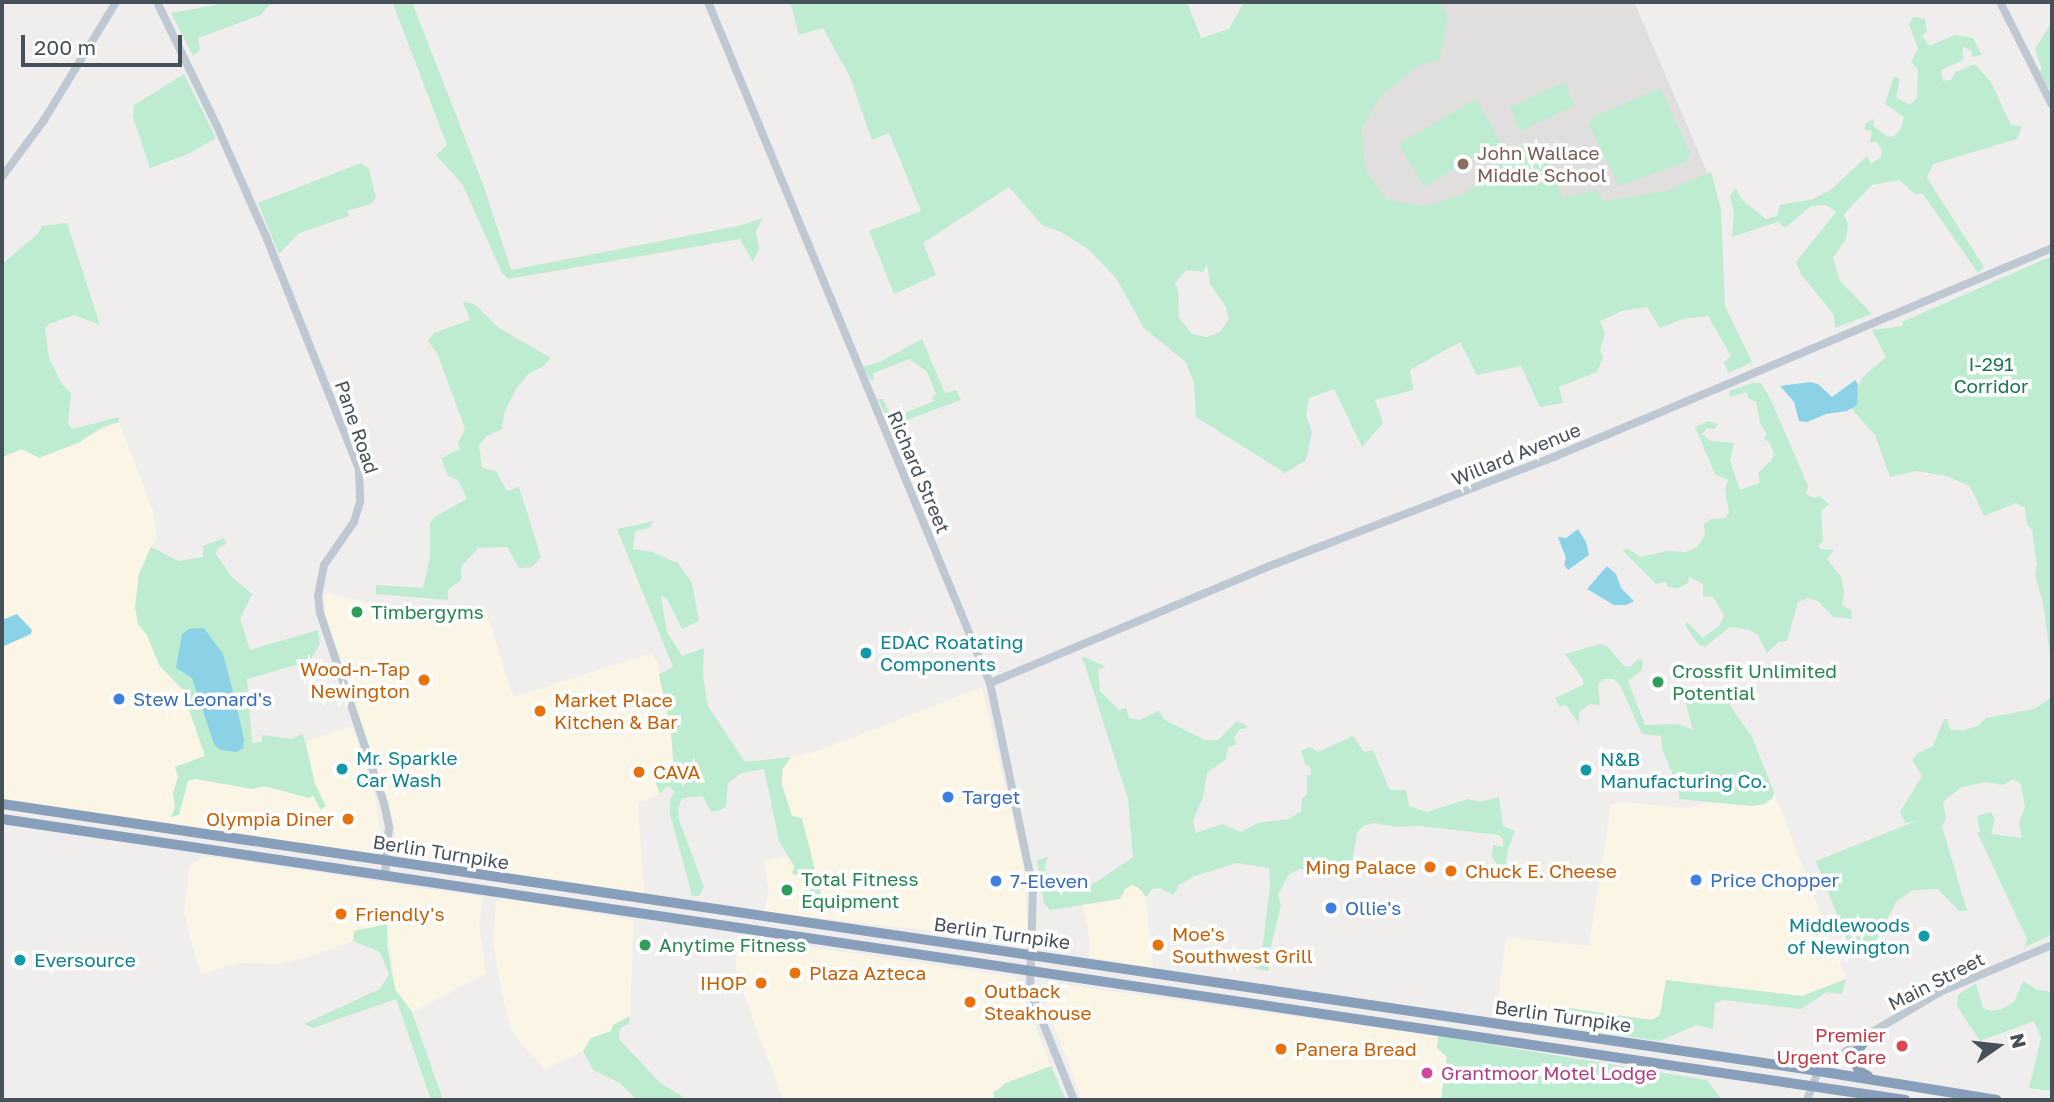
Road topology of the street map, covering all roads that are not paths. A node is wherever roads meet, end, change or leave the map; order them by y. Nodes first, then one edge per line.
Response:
1 (116, 2) edge
2 (157, 2) edge
3 (708, 2) edge
4 (2000, 2) edge
5 (2052, 105) edge
6 (2, 177) edge
7 (2052, 248) edge
8 (990, 683) junction
9 (2, 804) edge
10 (2, 819) edge
11 (387, 861) junction
12 (385, 876) junction
13 (629, 896) junction
14 (629, 912) junction
15 (831, 927) junction
16 (829, 942) junction
17 (2052, 945) edge
18 (1031, 954) junction
19 (1030, 972) junction
20 (1868, 1035) junction
21 (1818, 1071) junction
22 (1882, 1081) junction
23 (1812, 1085) junction
24 (1074, 1100) edge
25 (1807, 1100) edge
26 (1905, 1100) edge
27 (1997, 1100) edge

1 - 6 street
2 - 11 street, Pane Road
3 - 8 street, Richard Street
4 - 5 street
7 - 8 street, Willard Avenue
8 - 18 street, Richard Street
9 - 11 highway, Berlin Turnpike
10 - 12 highway, Berlin Turnpike
11 - 12 street, Pane Road
11 - 13 highway, Berlin Turnpike
12 - 14 highway, Berlin Turnpike
13 - 14 highway
13 - 15 highway, Berlin Turnpike
14 - 16 highway, Berlin Turnpike
15 - 16 highway
15 - 18 highway, Berlin Turnpike
16 - 19 highway, Berlin Turnpike
17 - 20 street, Main Street
18 - 19 street, Richard Street
18 - 21 highway, Berlin Turnpike
19 - 23 highway, Berlin Turnpike
19 - 24 street, Richard Street
20 - 21 street, Main Street
20 - 22 highway
21 - 22 highway, Berlin Turnpike
21 - 23 street
22 - 27 highway, Berlin Turnpike
23 - 25 street
23 - 26 highway, Berlin Turnpike

